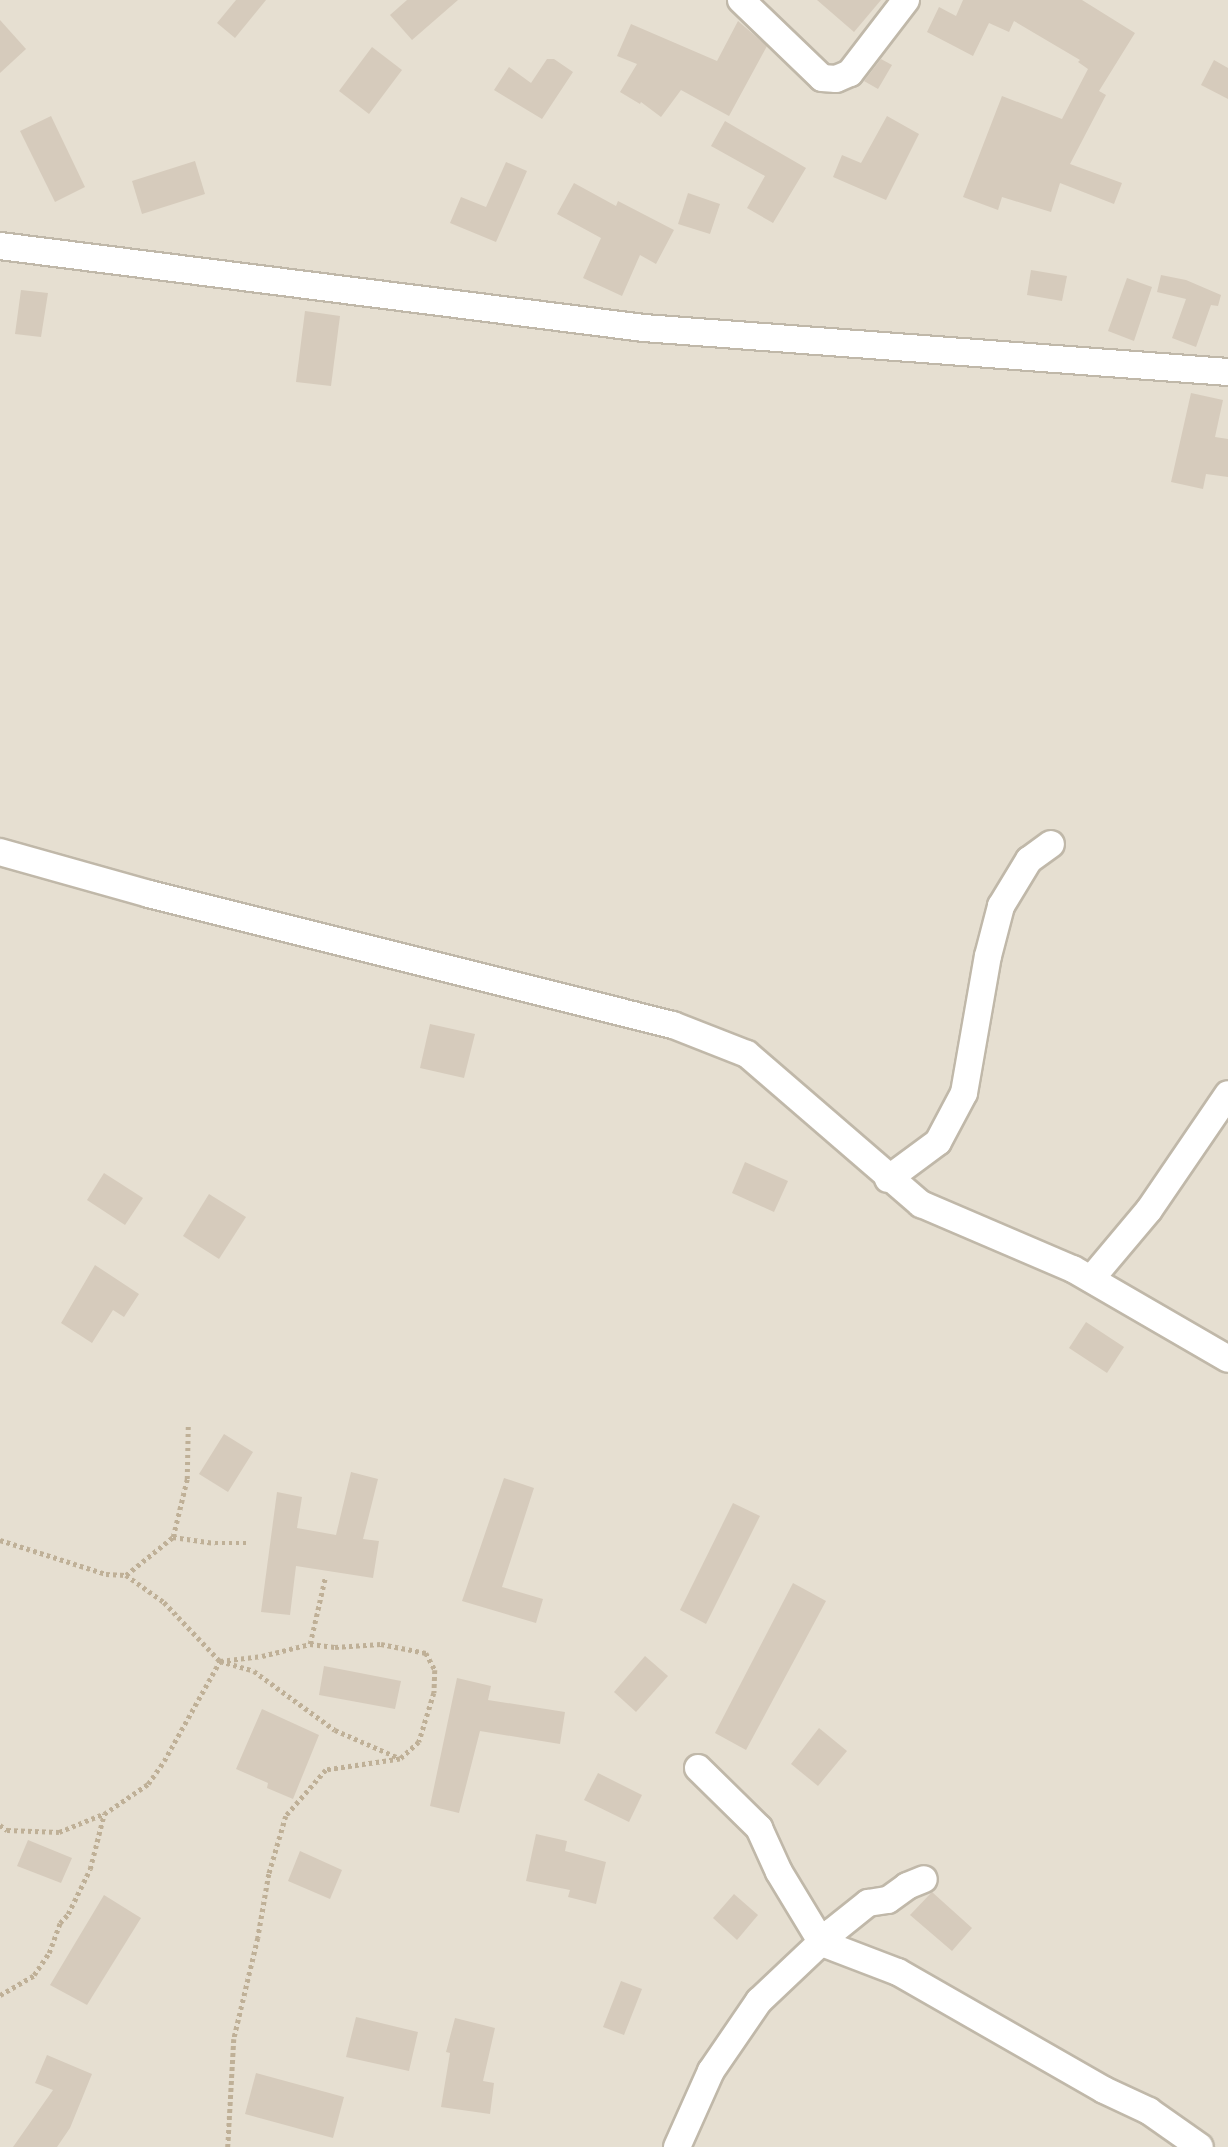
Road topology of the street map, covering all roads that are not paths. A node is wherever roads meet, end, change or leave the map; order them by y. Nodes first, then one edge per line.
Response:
1 (741, 0) edge
2 (906, 0) edge
3 (0, 246) edge
4 (1228, 372) edge
5 (1051, 844) dead end
6 (0, 852) edge
7 (1228, 1094) edge
8 (888, 1179) junction
9 (1091, 1279) junction
10 (1228, 1359) edge
11 (698, 1768) dead end
12 (924, 1880) dead end
13 (822, 1943) junction
14 (677, 2147) edge
15 (1200, 2147) edge

1 - 2 street
3 - 4 street
5 - 8 street
6 - 8 street
7 - 9 street
8 - 9 street
9 - 10 street
11 - 13 street
12 - 13 street
13 - 14 street
13 - 15 street

